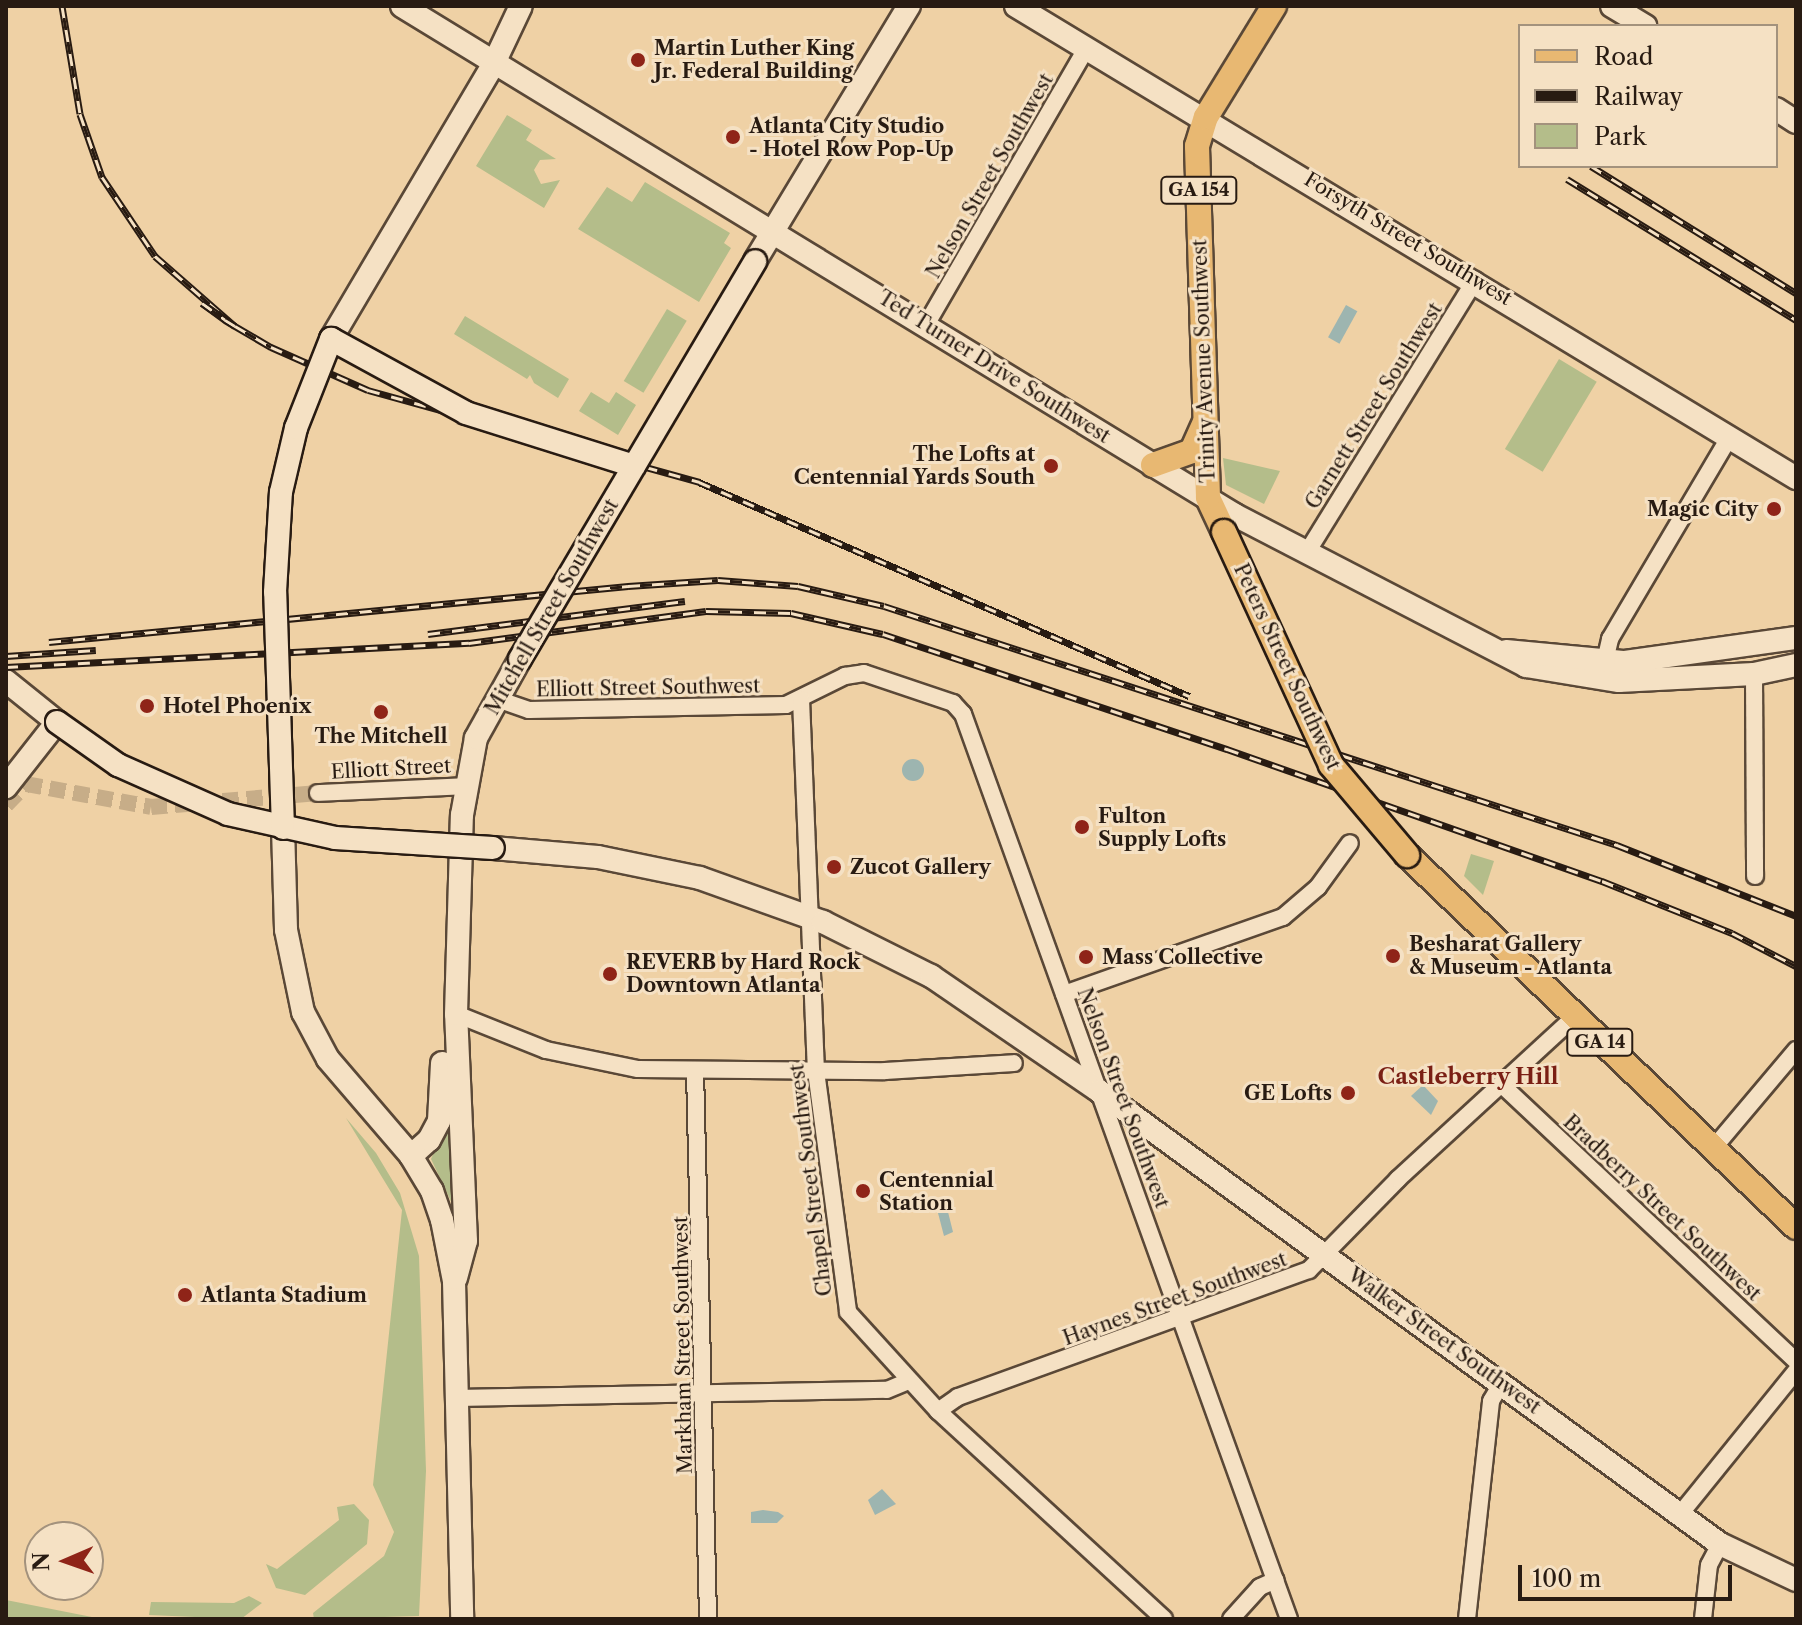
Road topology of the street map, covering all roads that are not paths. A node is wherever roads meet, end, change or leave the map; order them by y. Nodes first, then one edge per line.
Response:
1 (402, 6) edge
2 (521, 6) edge
3 (909, 6) edge
4 (1016, 6) edge
5 (1274, 6) edge
6 (1612, 6) edge
7 (1642, 24) edge
8 (1087, 47) junction
9 (494, 63) junction
10 (1778, 110) edge
11 (1206, 117) junction
12 (1796, 122) edge
13 (773, 231) junction
14 (1475, 280) junction
15 (926, 325) junction
16 (331, 339) junction
17 (1206, 417) junction
18 (1729, 438) junction
19 (1153, 465) junction
20 (634, 466) junction
21 (1796, 478) edge
22 (1208, 497) junction
23 (1306, 554) junction
24 (1796, 638) edge
25 (1604, 671) junction
26 (1781, 671) edge
27 (6, 681) edge
28 (497, 699) junction
29 (801, 699) junction
30 (57, 722) junction
31 (466, 786) junction
32 (6, 787) edge
33 (318, 793) tunnel mouth
34 (283, 828) junction
35 (1350, 843) dead end
36 (1755, 876) dead end
37 (812, 918) junction
38 (1064, 994) junction
39 (456, 1014) junction
40 (1574, 1017) junction
41 (1796, 1050) edge
42 (1014, 1063) dead end
43 (695, 1070) junction
44 (816, 1071) junction
45 (1501, 1084) junction
46 (1099, 1091) junction
47 (1711, 1151) junction
48 (411, 1156) junction
49 (1796, 1227) edge
50 (1324, 1254) junction
51 (454, 1281) junction
52 (1183, 1320) junction
53 (1796, 1361) edge
54 (1796, 1371) edge
55 (908, 1381) junction
56 (1502, 1383) junction
57 (705, 1393) junction
58 (457, 1398) junction
59 (938, 1411) junction
60 (1681, 1513) junction
61 (1720, 1544) junction
62 (1276, 1580) junction
63 (1796, 1580) edge
64 (462, 1619) edge
65 (708, 1619) edge
66 (1164, 1619) edge
67 (1231, 1619) edge
68 (1289, 1619) edge
69 (1467, 1619) edge
70 (1703, 1619) edge

1 - 9 street, Ted Turner Drive Southwest
2 - 9 street
3 - 13 street, Mitchell Street Southwest
4 - 8 street, Forsyth Street Southwest
5 - 11 main road, Trinity Avenue Southwest / GA 154
6 - 7 street
8 - 11 street, Forsyth Street Southwest
8 - 15 street, Nelson Street Southwest
9 - 13 street, Ted Turner Drive Southwest
9 - 16 street
10 - 12 street
11 - 14 street, Forsyth Street Southwest
11 - 17 main road, Trinity Avenue Southwest / GA 154
13 - 15 street, Ted Turner Drive Southwest
13 - 20 street, Mitchell Street Southwest, bridge
14 - 18 street, Forsyth Street Southwest
14 - 23 street, Garnett Street Southwest
15 - 19 street, Ted Turner Drive Southwest
16 - 20 street, bridge
16 - 34 street, bridge
17 - 19 main road
17 - 22 main road, Trinity Avenue Southwest / GA 154
18 - 21 street, Forsyth Street Southwest
18 - 25 street
19 - 22 street, Ted Turner Drive Southwest
20 - 28 street, Mitchell Street Southwest, bridge
22 - 23 street, Ted Turner Drive Southwest
22 - 40 main road, Peters Street Southwest / GA 14, bridge
23 - 25 street, Ted Turner Drive Southwest
24 - 25 street, Ted Turner Drive Southwest
25 - 26 street, Ted Turner Drive Southwest
26 - 36 street
27 - 30 street, Walker Street Southwest
28 - 29 street, Elliott Street Southwest
28 - 31 street, Mitchell Street Southwest
29 - 37 street, Chapel Street Southwest
29 - 38 street, Nelson Street Southwest
30 - 32 street
30 - 34 street, Walker Street Southwest, bridge
31 - 33 street, Elliott Street
31 - 39 street, Mitchell Street Southwest
34 - 37 street, Walker Street Southwest, bridge
34 - 48 street
35 - 38 street
37 - 44 street, Chapel Street Southwest
37 - 46 street, Walker Street Southwest
38 - 46 street, Nelson Street Southwest
39 - 43 street
39 - 48 street
39 - 51 street, Mitchell Street Southwest
40 - 45 street, Haynes Street Southwest
40 - 47 main road, Peters Street Southwest / GA 14
41 - 47 street
42 - 44 street
43 - 44 street
43 - 57 street, Markham Street Southwest
44 - 55 street, Chapel Street Southwest
45 - 50 street, Haynes Street Southwest
45 - 53 street, Bradberry Street Southwest
46 - 50 street, Walker Street Southwest
46 - 52 street, Nelson Street Southwest
47 - 49 main road, Peters Street Southwest / GA 14
48 - 51 street
50 - 52 street, Haynes Street Southwest
50 - 56 street, Walker Street Southwest
51 - 58 street
52 - 59 street, Haynes Street Southwest
52 - 62 street, Nelson Street Southwest
54 - 60 street
55 - 57 street
55 - 59 street, Chapel Street Southwest
56 - 60 street, Walker Street Southwest
56 - 69 street
57 - 58 street
57 - 65 street, Markham Street Southwest
58 - 64 street
59 - 66 street, Chapel Street Southwest
60 - 61 street, Walker Street Southwest
61 - 63 street, Walker Street Southwest
61 - 70 street
62 - 67 street
62 - 68 street, Nelson Street Southwest

